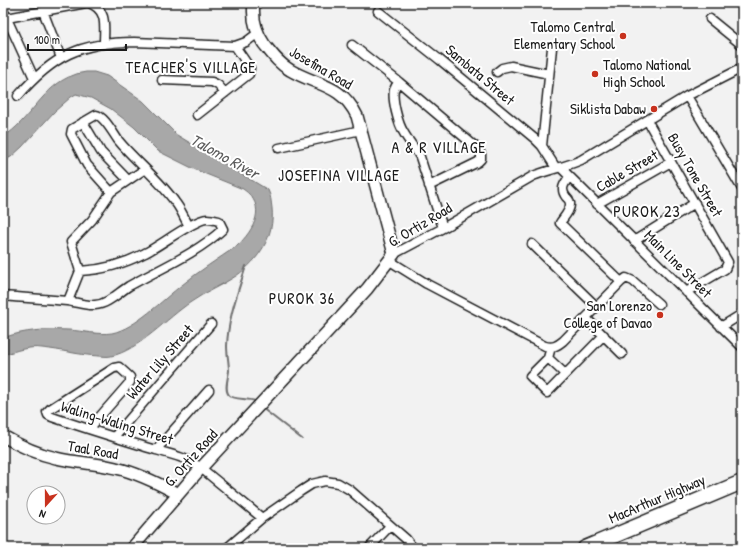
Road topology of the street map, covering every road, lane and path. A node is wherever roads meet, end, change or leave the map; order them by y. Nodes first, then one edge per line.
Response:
1 (86, 3) edge
2 (89, 3) edge
3 (254, 3) edge
4 (3, 10) edge
5 (43, 11) junction
6 (378, 11) dead end
7 (7, 18) junction
8 (710, 19) dead end
9 (258, 33) junction
10 (104, 43) junction
11 (742, 44) edge
12 (352, 45) dead end
13 (235, 46) junction
14 (552, 48) dead end
15 (61, 58) junction
16 (742, 68) edge
17 (497, 72) dead end
18 (550, 74) junction
19 (34, 78) junction
20 (162, 80) dead end
21 (399, 82) junction
22 (225, 93) junction
23 (18, 96) dead end
24 (687, 96) junction
25 (197, 115) dead end
26 (647, 120) junction
27 (83, 122) junction
28 (361, 130) junction
29 (542, 146) junction
30 (279, 148) dead end
31 (671, 162) junction
32 (558, 168) junction
33 (145, 169) junction
34 (569, 176) junction
35 (128, 180) junction
36 (429, 186) junction
37 (742, 189) edge
38 (111, 192) junction
39 (695, 203) junction
40 (597, 204) junction
41 (189, 226) junction
42 (443, 228) junction
43 (634, 241) junction
44 (532, 244) dead end
45 (392, 258) junction
46 (80, 271) junction
47 (621, 282) junction
48 (686, 292) junction
49 (3, 296) edge
50 (68, 301) junction
51 (659, 304) dead end
52 (596, 307) junction
53 (742, 314) edge
54 (586, 318) junction
55 (211, 324) dead end
56 (721, 327) junction
57 (604, 335) junction
58 (551, 347) junction
59 (742, 347) edge
60 (622, 354) dead end
61 (548, 358) junction
62 (565, 374) junction
63 (209, 390) dead end
64 (89, 429) junction
65 (3, 436) edge
66 (114, 437) junction
67 (156, 450) junction
68 (201, 468) junction
69 (742, 482) edge
70 (178, 494) junction
71 (262, 518) junction
72 (390, 526) junction
73 (132, 548) edge
74 (227, 548) edge
75 (369, 548) edge
76 (413, 548) edge
77 (585, 548) edge

1 - 5 street
2 - 10 street
3 - 9 street, Josefina Road
4 - 7 street
5 - 7 street
5 - 15 street
6 - 29 street, Sambata Street
7 - 19 street
8 - 11 street
9 - 13 street
9 - 28 street, Josefina Road
10 - 13 street
10 - 15 street
12 - 21 street
13 - 22 street
14 - 18 street
15 - 19 street
16 - 24 street, G. Ortiz Road
17 - 18 street
18 - 29 street
19 - 23 street
20 - 22 street
21 - 36 street
21 - 36 street
22 - 25 street
24 - 26 street, G. Ortiz Road
24 - 37 street
26 - 31 street, Busy Tone Street
26 - 32 street, G. Ortiz Road
27 - 33 street
27 - 35 street
27 - 38 street
28 - 30 street
28 - 45 street, Josefina Road
29 - 32 street, Sambata Street
31 - 39 street, Busy Tone Street
31 - 40 street, Cable Street
32 - 34 street, Main Line Street
32 - 42 street, G. Ortiz Road
33 - 35 street
33 - 41 street
34 - 40 street, Main Line Street
34 - 47 street
35 - 38 street
36 - 42 street
38 - 46 street
39 - 43 street
39 - 48 street, Busy Tone Street
40 - 43 street, Main Line Street
41 - 46 street
41 - 50 street
42 - 45 street, G. Ortiz Road
43 - 48 street, Main Line Street
44 - 52 street
45 - 58 street
45 - 68 street, G. Ortiz Road
46 - 50 street
47 - 51 street
47 - 52 street
48 - 56 street, Main Line Street
49 - 50 street
52 - 54 street
53 - 56 street
54 - 57 street
54 - 58 street
55 - 66 street, Water Lily Street
56 - 59 street, Main Line Street
57 - 60 street
57 - 62 street
58 - 61 street
61 - 62 street
61 - 62 street
63 - 67 street
64 - 64 street, Waling-Waling Street
64 - 66 street, Waling-Waling Street
65 - 70 street, Taal Road
66 - 67 street, Waling-Waling Street
67 - 68 street, Waling-Waling Street
68 - 70 street, G. Ortiz Road
68 - 71 street, Waling-Waling Street
69 - 77 highway, MacArthur Highway
70 - 73 street, G. Ortiz Road
71 - 72 street
71 - 74 street
72 - 75 street
72 - 76 street

